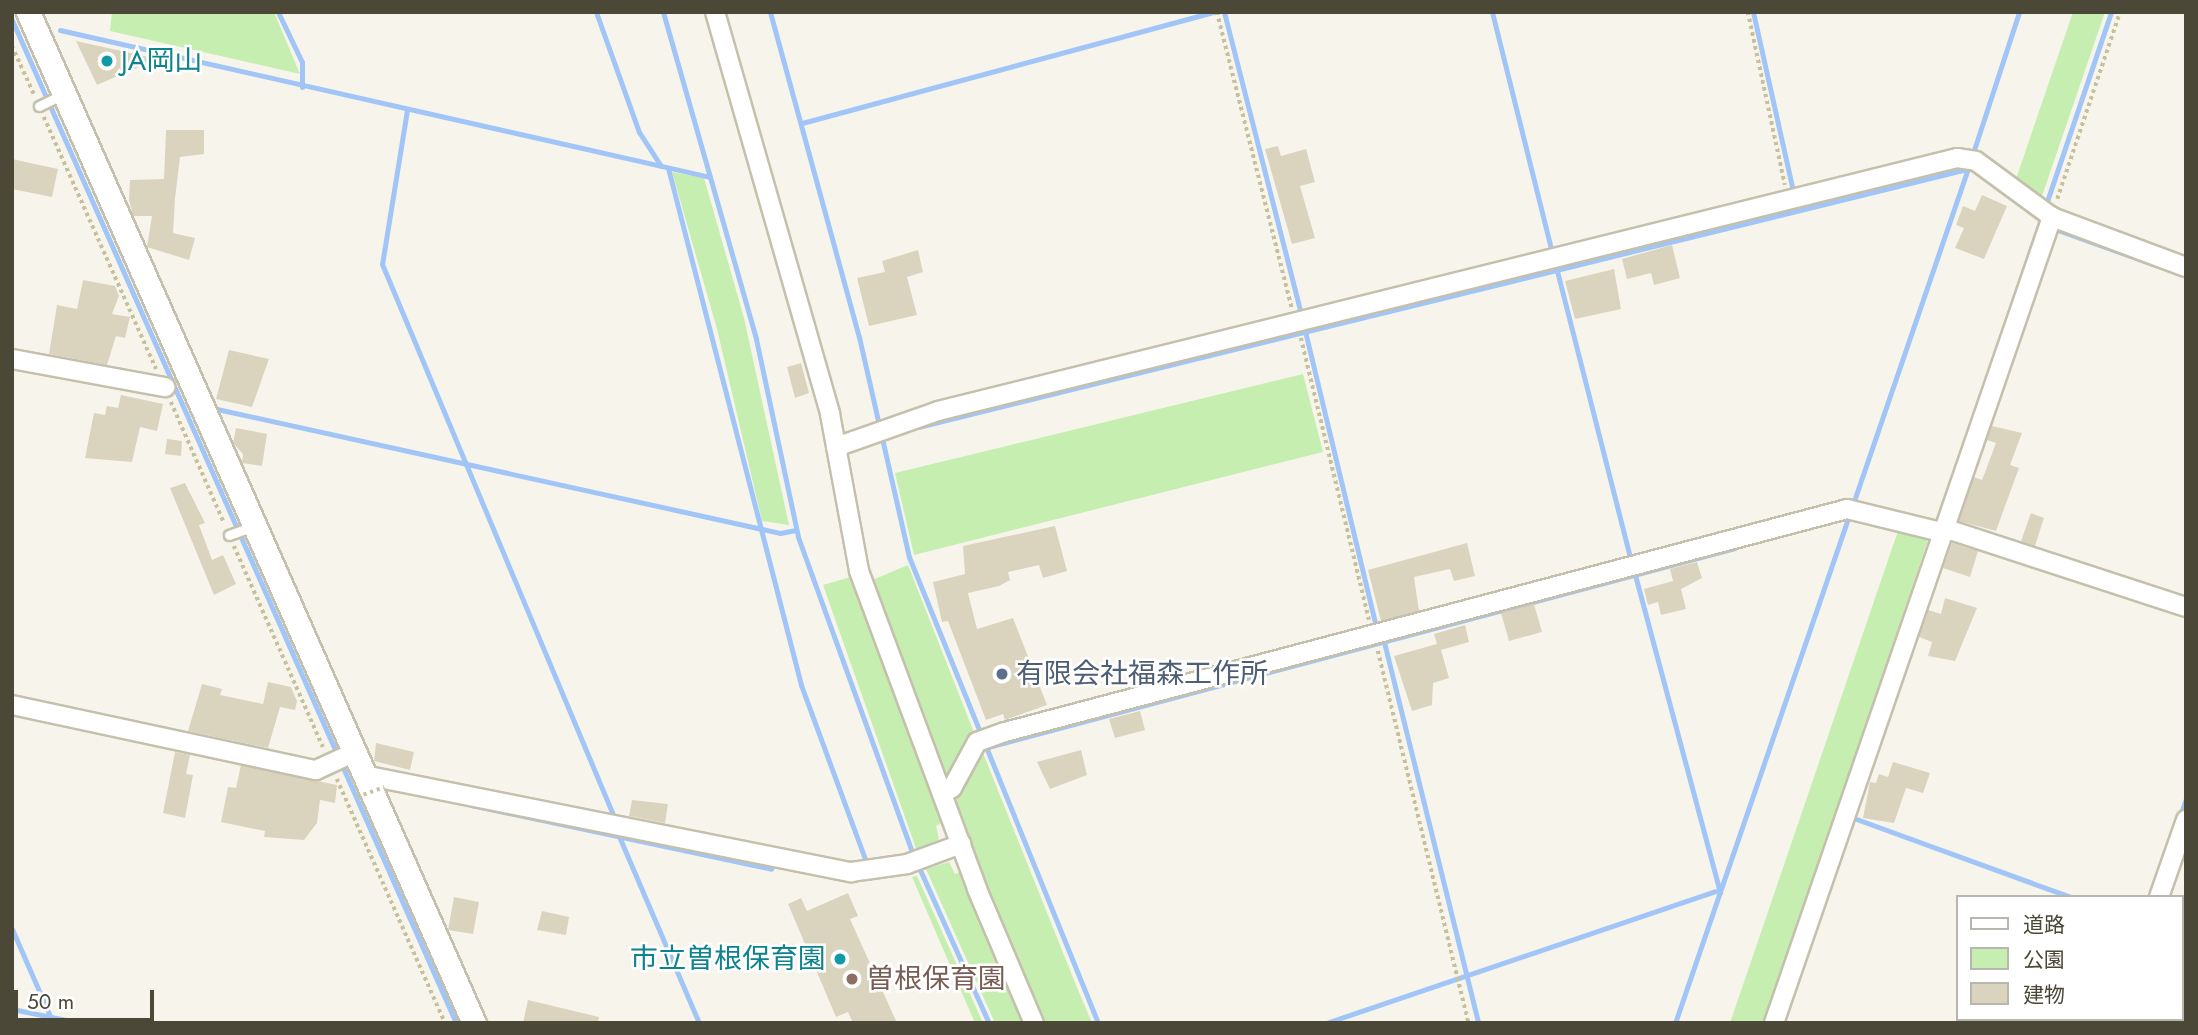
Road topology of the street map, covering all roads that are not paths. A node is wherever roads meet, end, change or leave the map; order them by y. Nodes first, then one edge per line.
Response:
1 (715, 12) edge
2 (22, 13) edge
3 (60, 96) junction
4 (40, 105) dead end
5 (2047, 219) junction
6 (2186, 267) edge
7 (12, 359) edge
8 (176, 383) junction
9 (836, 447) junction
10 (249, 528) junction
11 (1941, 531) junction
12 (231, 535) dead end
13 (2186, 607) edge
14 (12, 705) edge
15 (343, 762) junction
16 (374, 780) junction
17 (942, 794) junction
18 (2186, 820) edge
19 (961, 844) junction
20 (2160, 895) edge
21 (474, 1023) edge
22 (1034, 1023) edge
23 (1774, 1023) edge

1 - 9 street
2 - 3 street
3 - 4 lane
3 - 8 street
5 - 6 street
5 - 9 street
5 - 11 street
7 - 8 street
8 - 10 street
9 - 17 street
10 - 12 lane
10 - 15 street
11 - 13 street
11 - 17 street
11 - 23 street
14 - 15 street
15 - 16 street
16 - 19 street
16 - 21 street
17 - 19 street
18 - 20 street
19 - 22 street

